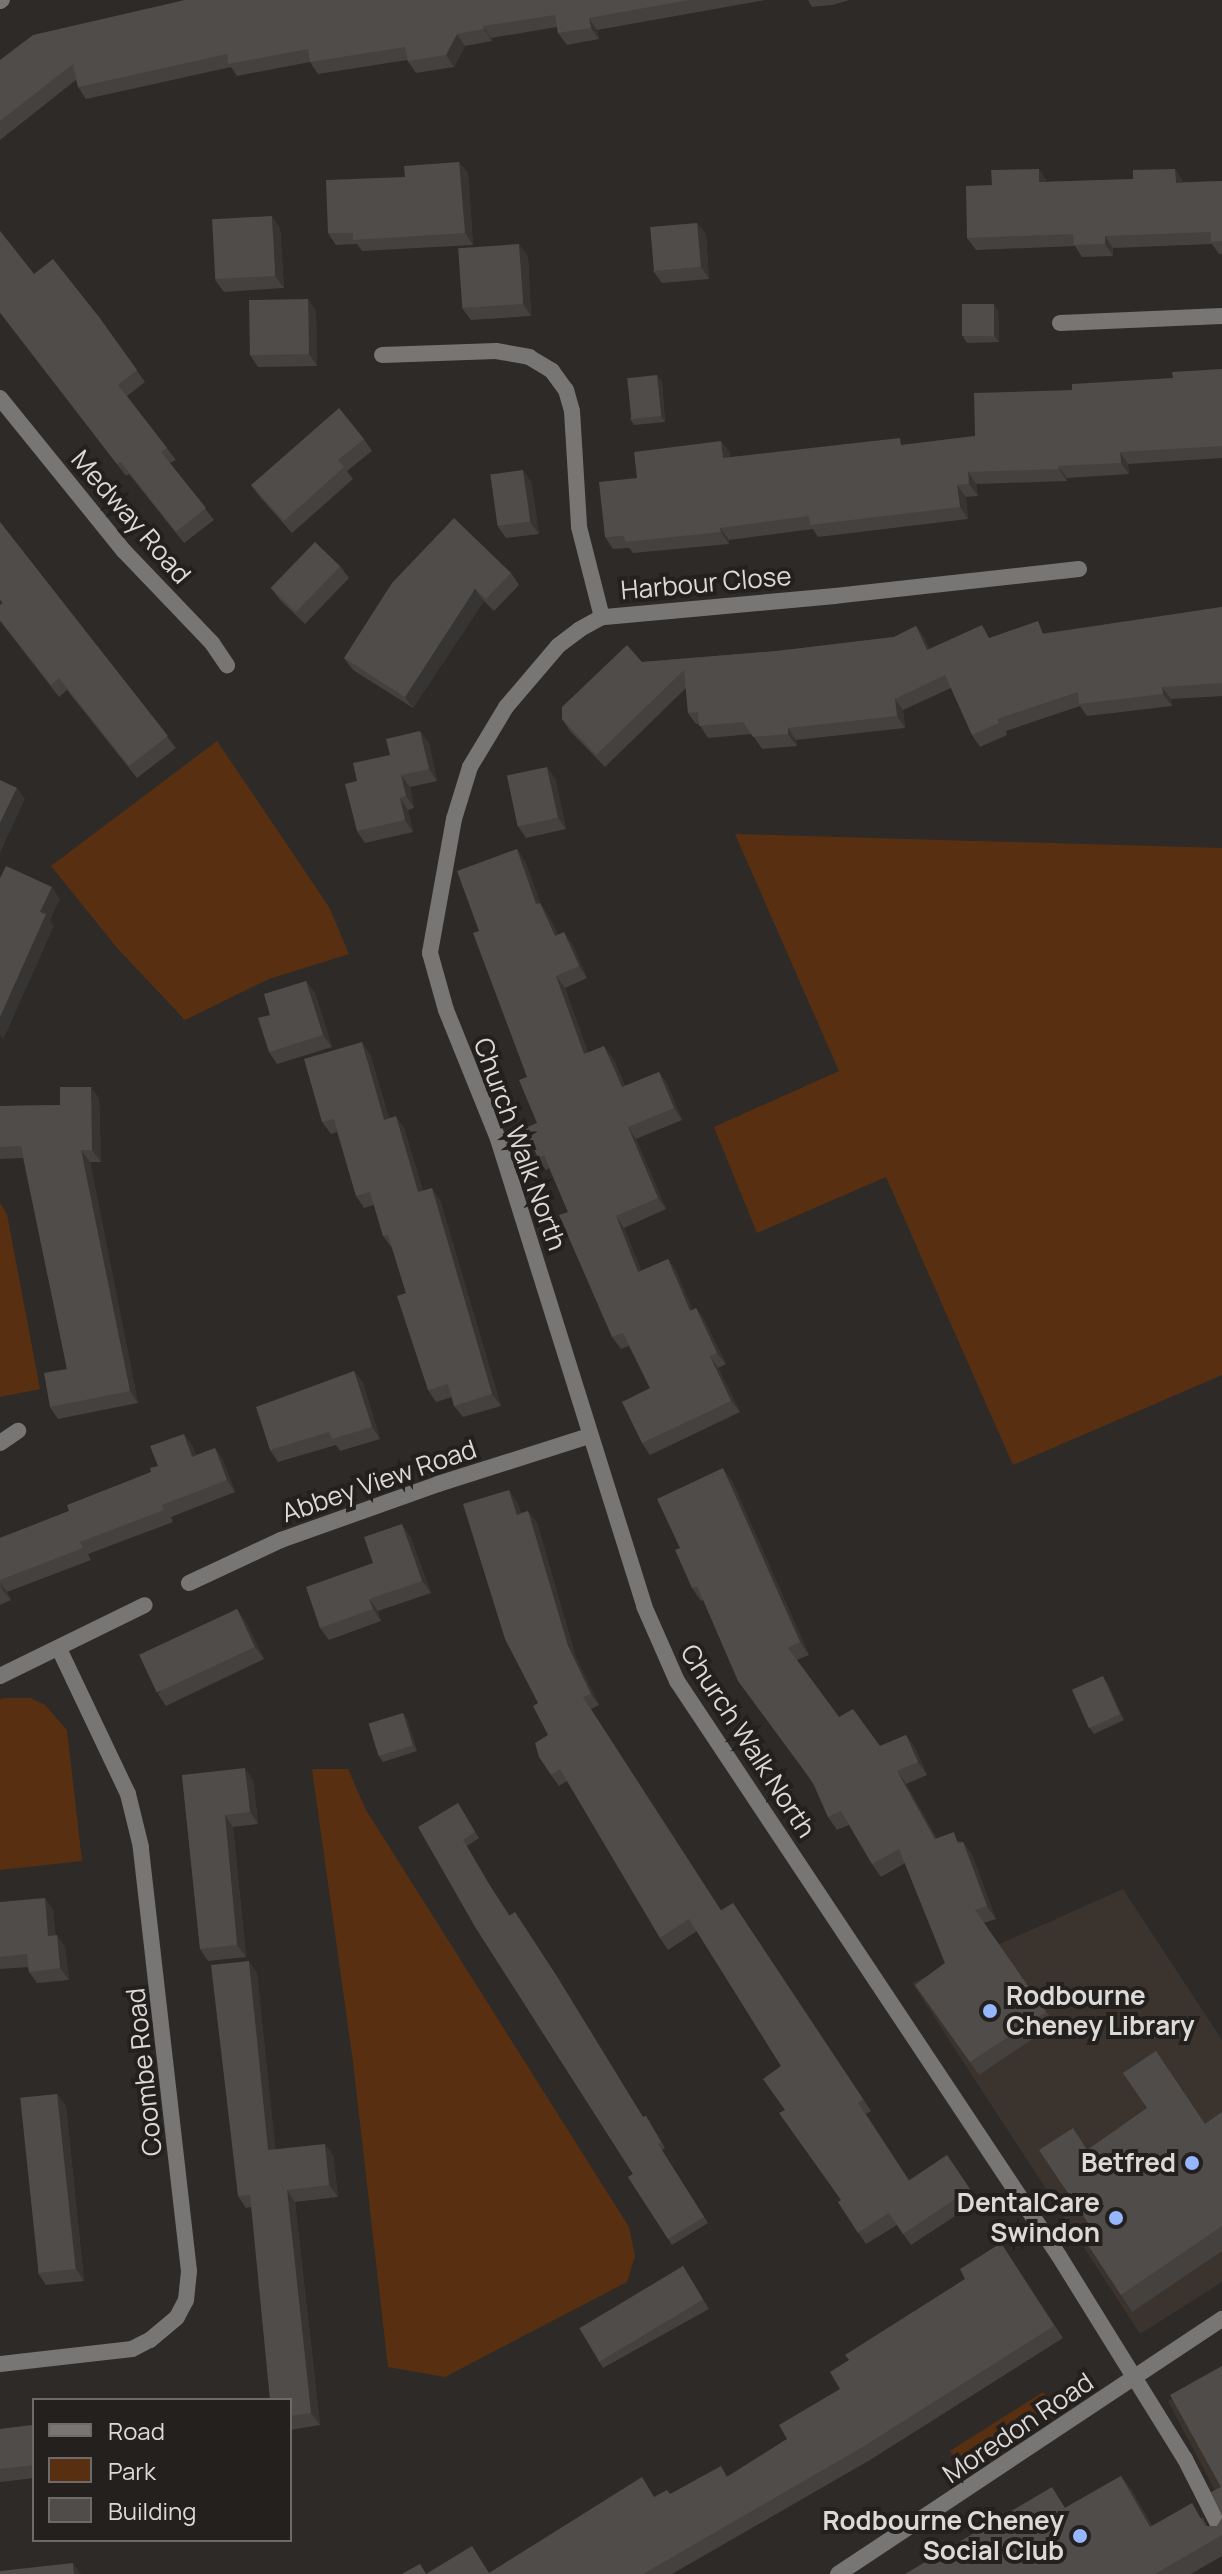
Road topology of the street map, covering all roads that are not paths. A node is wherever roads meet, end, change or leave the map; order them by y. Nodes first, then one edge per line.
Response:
1 (1222, 316) edge
2 (1060, 323) dead end
3 (382, 355) dead end
4 (0, 398) edge
5 (1079, 569) dead end
6 (602, 617) junction
7 (227, 665) dead end
8 (432, 970) joint
9 (18, 1431) dead end
10 (589, 1436) junction
11 (0, 1443) edge
12 (189, 1583) dead end
13 (145, 1605) dead end
14 (59, 1649) junction
15 (0, 1676) edge
16 (1222, 2319) edge
17 (0, 2364) edge
18 (1134, 2379) junction
19 (1222, 2532) edge
20 (838, 2574) edge

1 - 2 street
3 - 6 street
4 - 7 street, Medway Road
5 - 6 street, Harbour Close
6 - 8 street, Harbour Close
8 - 10 street, Church Walk North
9 - 11 street
10 - 12 street, Abbey View Road
10 - 18 street, Church Walk North
13 - 14 street
14 - 15 street
14 - 17 street, Coombe Road
16 - 18 street, Moredon Road
18 - 19 street, Church Walk North
18 - 20 street, Moredon Road

